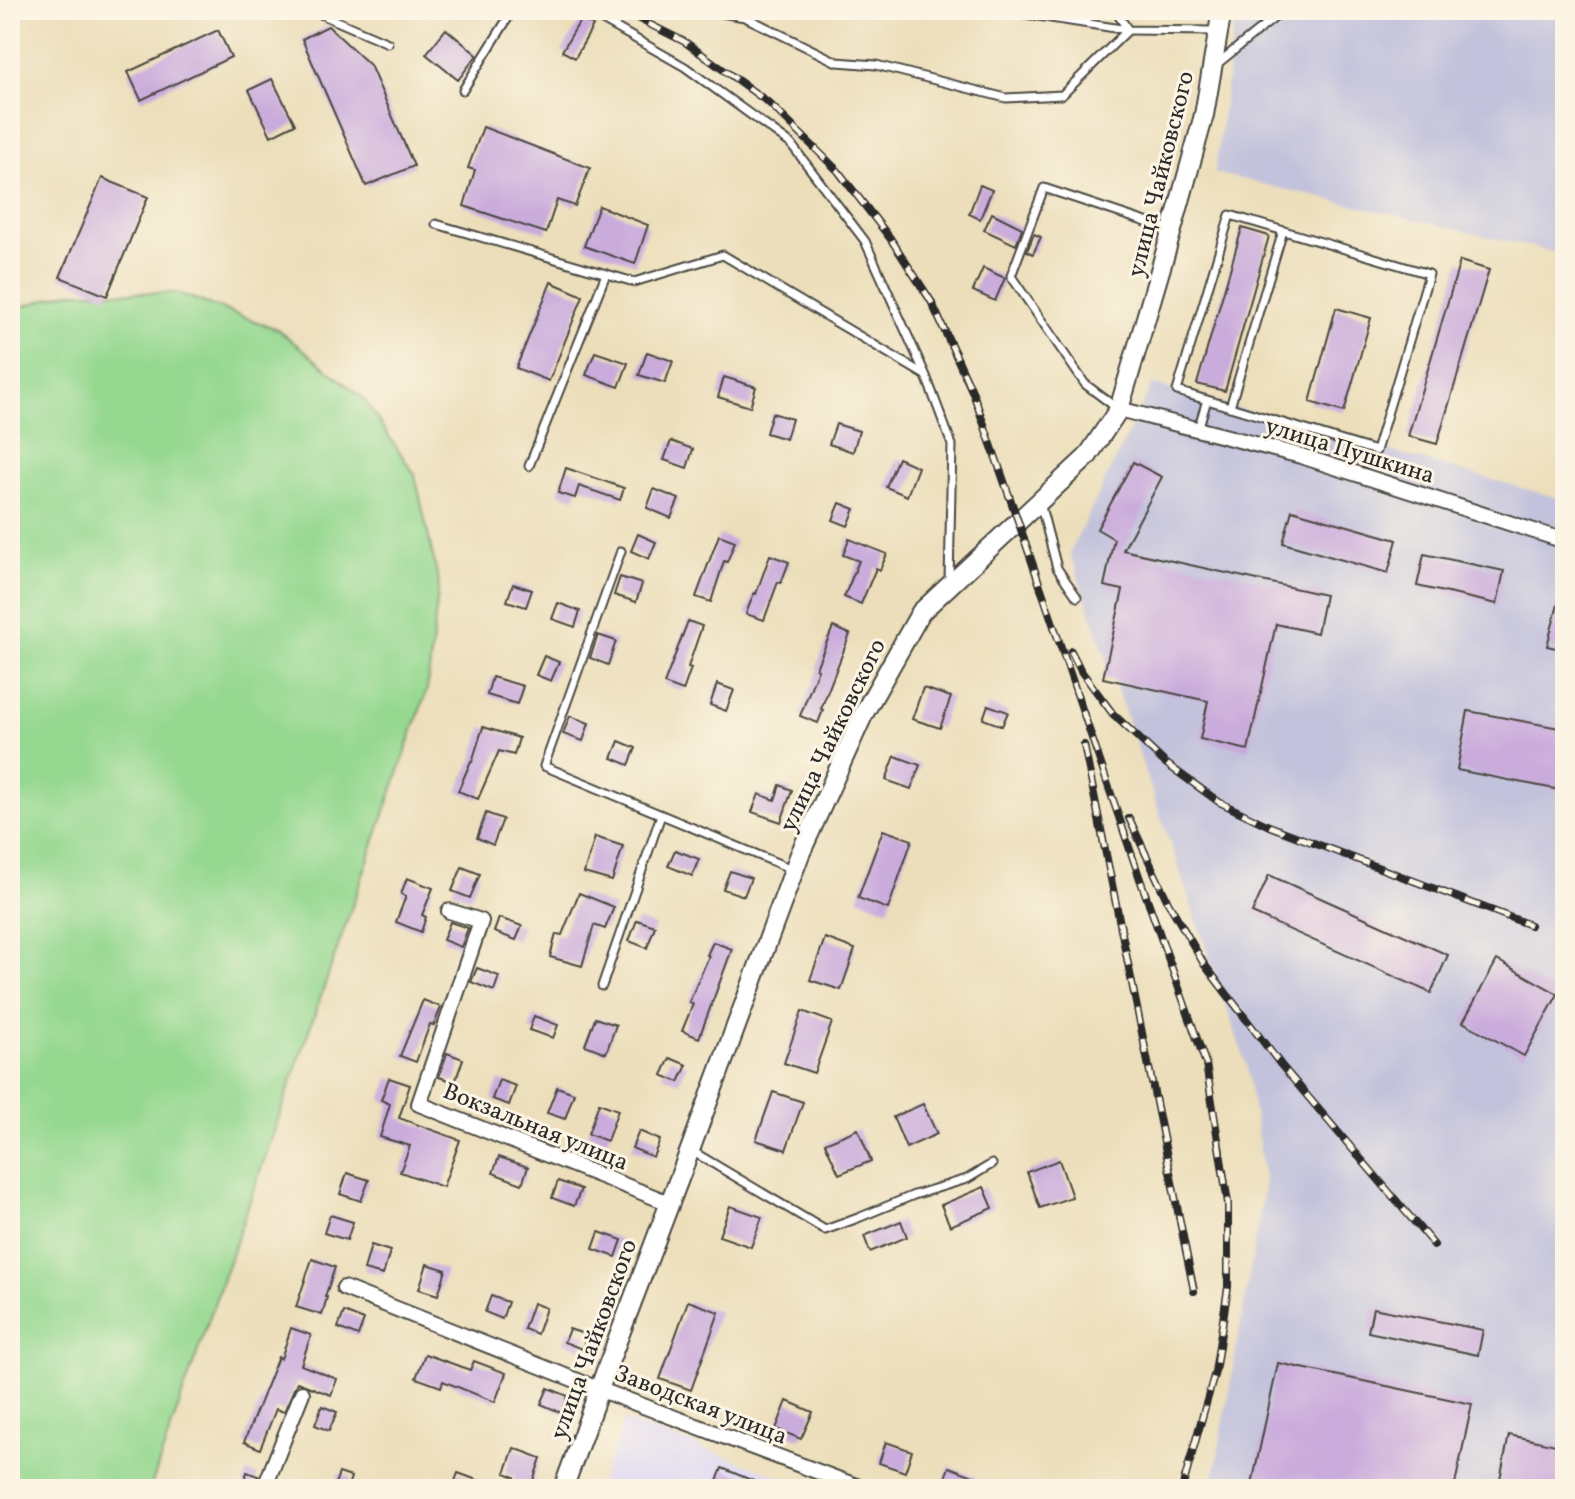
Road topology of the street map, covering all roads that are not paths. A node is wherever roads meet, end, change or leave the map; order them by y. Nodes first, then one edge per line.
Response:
1 (311, 10) edge
2 (513, 10) edge
3 (577, 10) edge
4 (703, 10) edge
5 (999, 10) edge
6 (1115, 10) edge
7 (1222, 10) edge
8 (1284, 10) edge
9 (1128, 30) junction
10 (1219, 31) junction
11 (388, 43) dead end
12 (1212, 68) junction
13 (463, 90) dead end
14 (436, 224) dead end
15 (1172, 230) junction
16 (1283, 231) junction
17 (606, 274) junction
18 (926, 376) junction
19 (1207, 400) junction
20 (1230, 407) junction
21 (1119, 409) junction
22 (1198, 429) junction
23 (529, 466) dead end
24 (1040, 501) junction
25 (1565, 541) edge
26 (621, 551) dead end
27 (948, 587) junction
28 (1077, 597) dead end
29 (661, 815) junction
30 (794, 870) junction
31 (449, 911) dead end
32 (602, 986) dead end
33 (690, 1150) junction
34 (992, 1164) dead end
35 (669, 1203) junction
36 (344, 1288) dead end
37 (598, 1389) junction
38 (302, 1393) dead end
39 (264, 1489) edge
40 (563, 1489) edge
41 (864, 1489) edge

1 - 11 lane
2 - 13 lane
3 - 18 lane
4 - 9 lane
5 - 9 lane
6 - 9 lane
7 - 10 street, улица Чайковского
8 - 12 lane
9 - 10 lane
10 - 12 street, улица Чайковского
12 - 15 street, улица Чайковского
14 - 17 lane
15 - 21 street, улица Чайковского
15 - 21 lane
16 - 19 lane
16 - 20 lane
16 - 20 lane
17 - 18 lane
17 - 23 lane
18 - 27 lane
19 - 20 lane
19 - 22 lane
21 - 22 street, улица Пушкина
21 - 24 street, улица Чайковского
22 - 25 street, улица Пушкина
24 - 27 street, улица Чайковского
24 - 28 lane
26 - 29 lane
27 - 30 street, улица Чайковского
29 - 30 lane
29 - 32 lane
30 - 33 street, улица Чайковского
31 - 35 street, Вокзальная улица
33 - 34 lane
33 - 35 street, улица Чайковского
35 - 37 street, улица Чайковского
36 - 37 street, Заводская улица
37 - 40 street, улица Чайковского
37 - 41 street, Заводская улица
38 - 39 street

